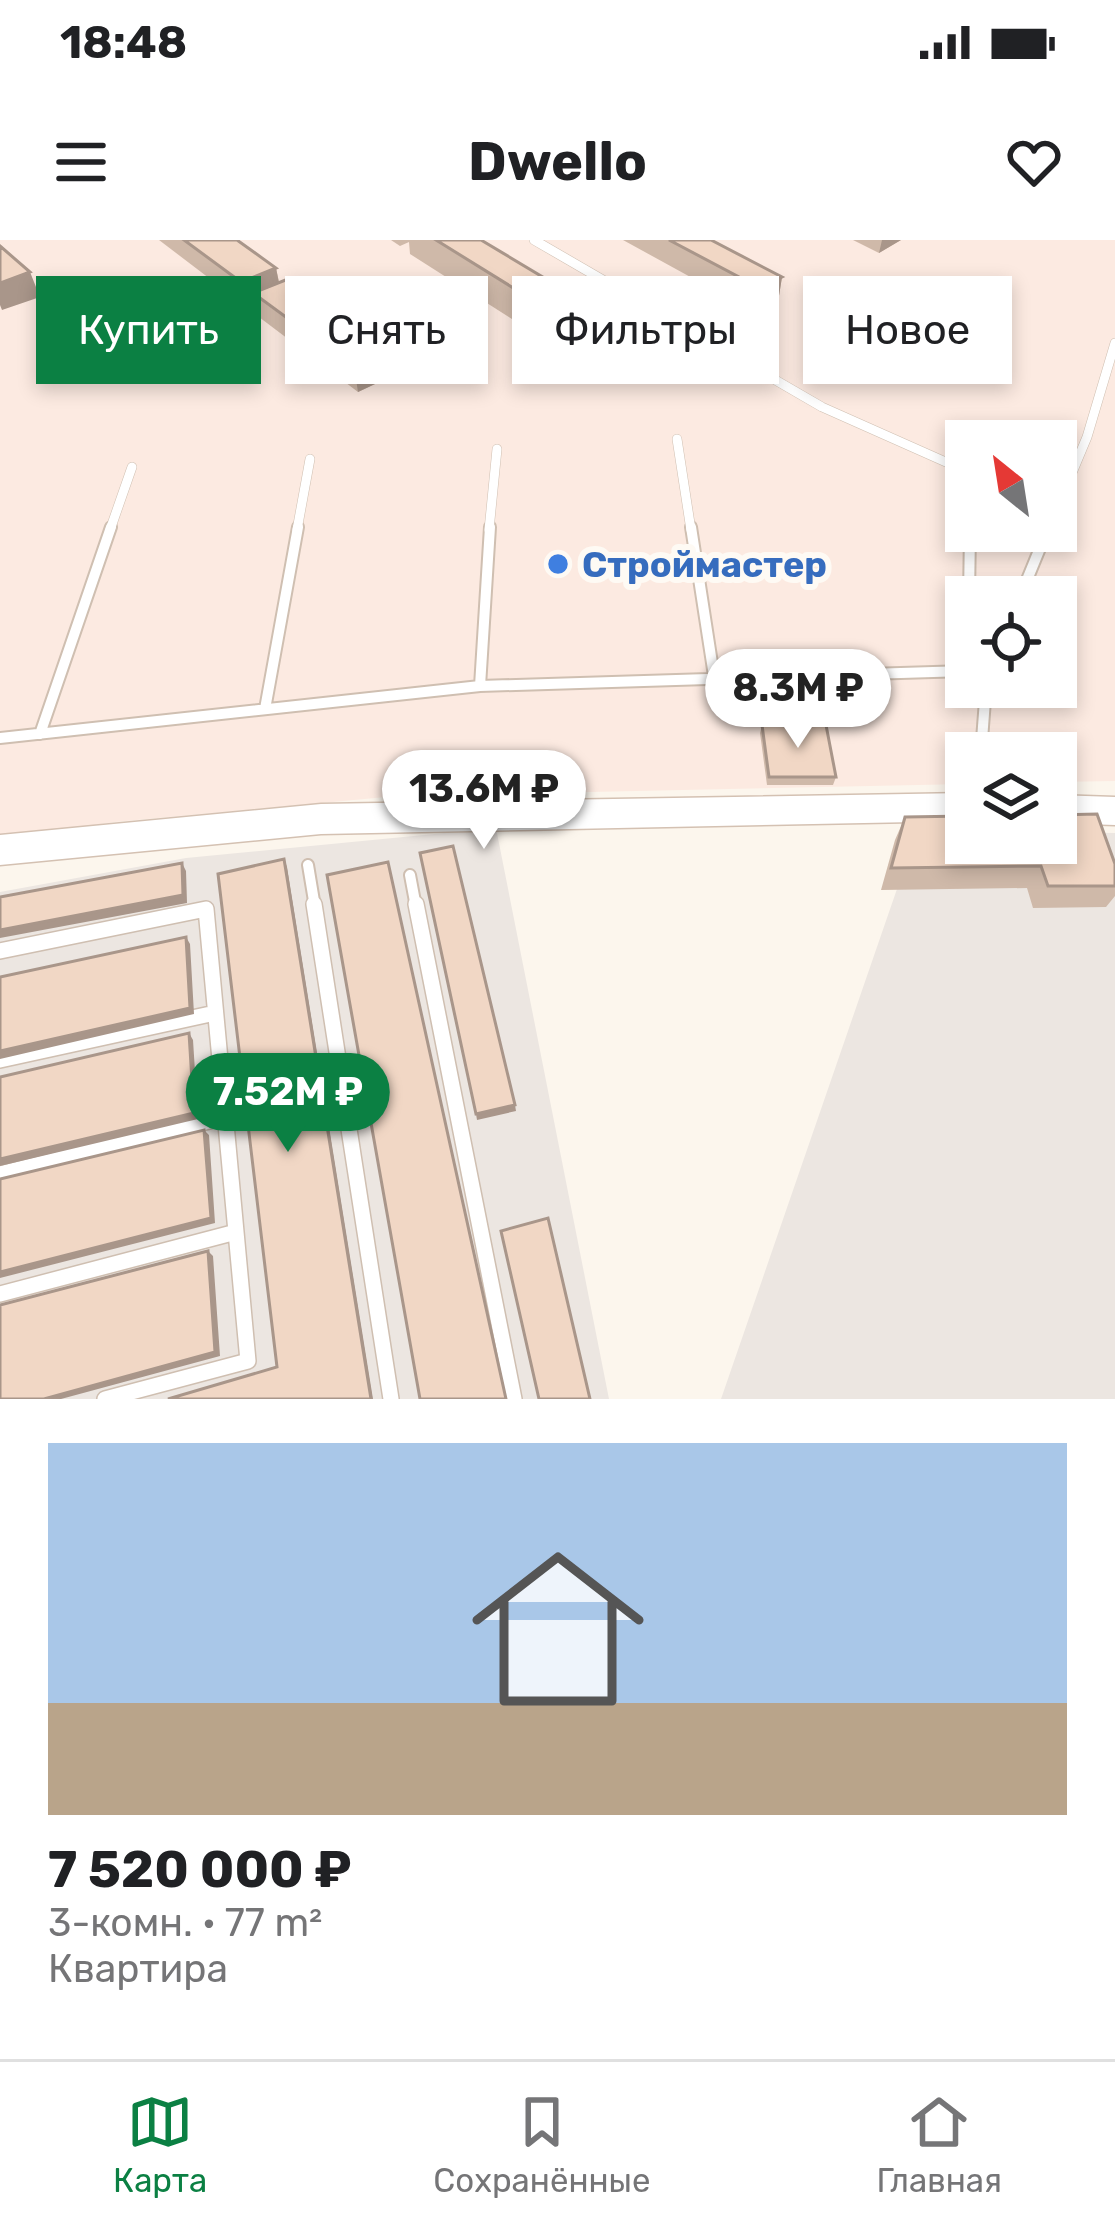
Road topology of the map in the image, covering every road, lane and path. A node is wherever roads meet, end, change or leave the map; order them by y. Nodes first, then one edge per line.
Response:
1 (534, 240) edge
2 (1115, 343) edge
3 (676, 439) dead end
4 (496, 449) dead end
5 (310, 459) dead end
6 (1077, 461) edge
7 (945, 462) edge
8 (132, 467) dead end
9 (945, 671) edge
10 (715, 676) junction
11 (480, 686) junction
12 (265, 709) junction
13 (40, 734) junction
14 (0, 738) edge
15 (945, 807) edge
16 (1077, 810) edge
17 (1115, 811) edge
18 (0, 850) edge
19 (308, 865) dead end
20 (410, 875) dead end
21 (0, 951) edge
22 (215, 1013) junction
23 (0, 1060) edge
24 (225, 1117) junction
25 (0, 1174) edge
26 (236, 1232) junction
27 (0, 1294) edge
28 (105, 1399) edge
29 (392, 1399) edge
30 (514, 1399) edge

1 - 7 lane
2 - 6 lane
3 - 10 lane
4 - 11 lane
5 - 12 lane
8 - 13 lane
9 - 10 lane
10 - 11 lane
11 - 12 lane
12 - 13 lane
13 - 14 lane
15 - 18 street
16 - 17 street
19 - 29 lane
20 - 30 lane
21 - 22 lane
22 - 23 lane
22 - 24 lane
24 - 25 lane
24 - 26 lane
26 - 27 lane
26 - 28 lane

